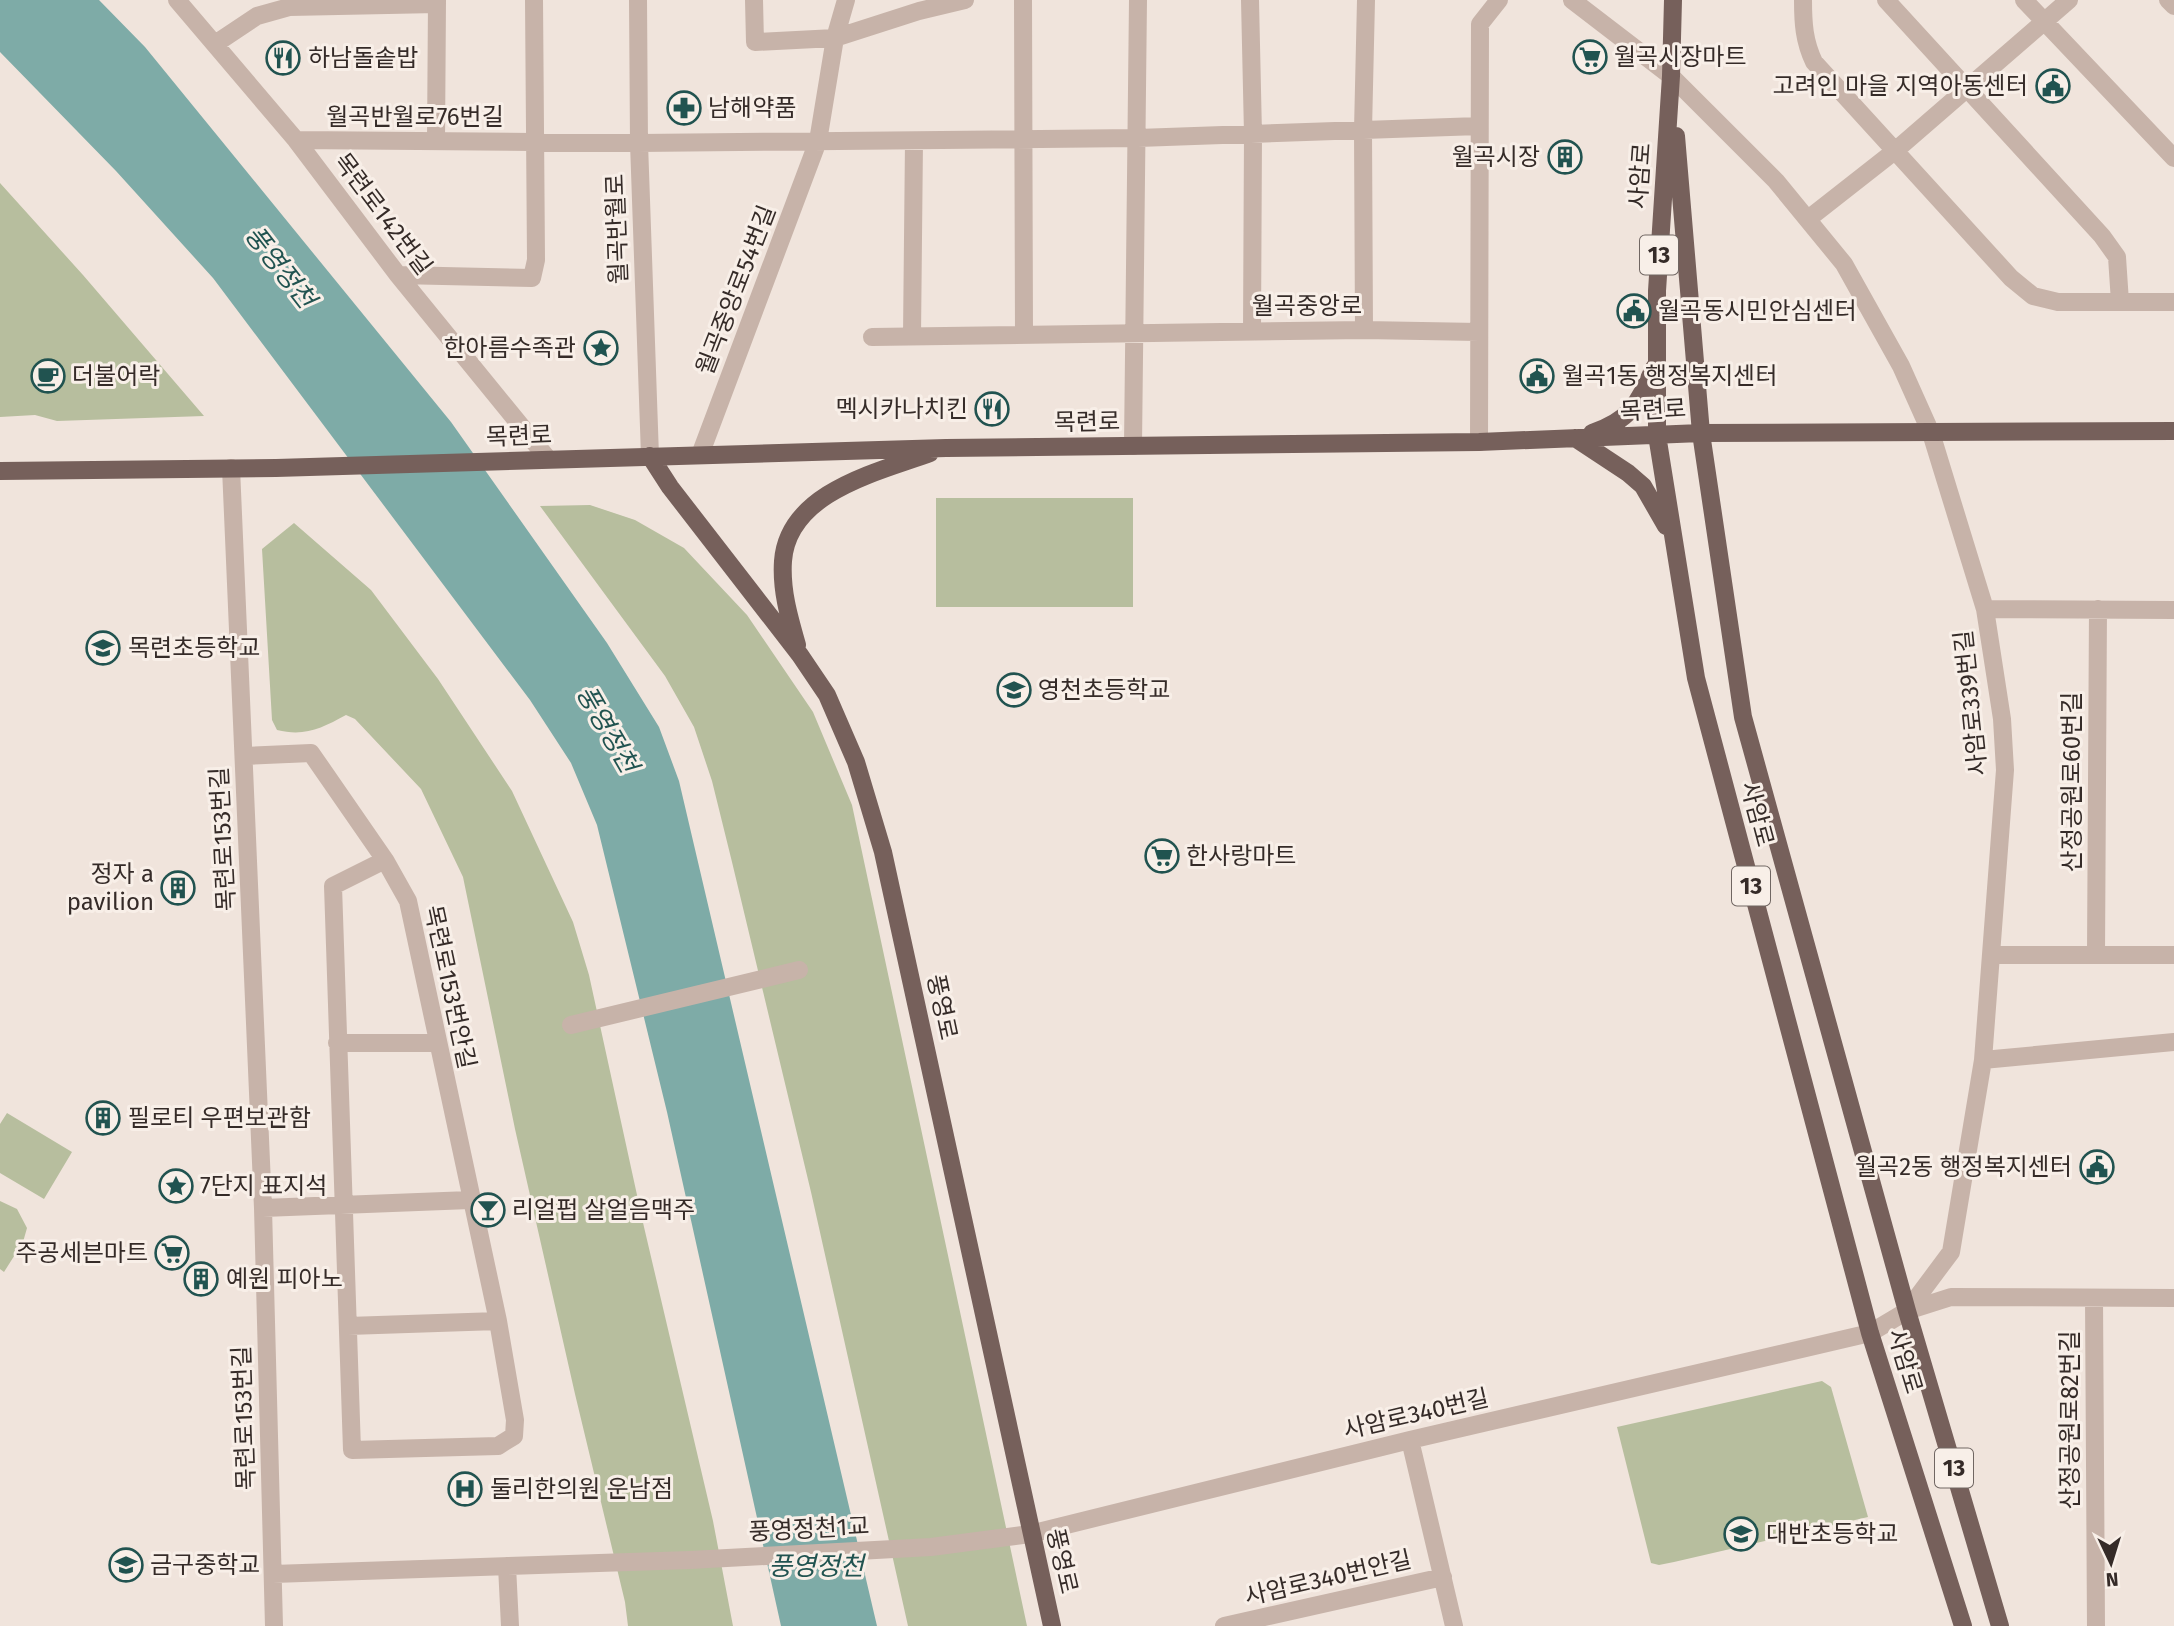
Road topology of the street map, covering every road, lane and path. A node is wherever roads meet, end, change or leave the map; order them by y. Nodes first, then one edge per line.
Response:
1 (177, 0) edge
2 (534, 0) edge
3 (638, 0) edge
4 (754, 0) edge
5 (846, 0) edge
6 (965, 0) edge
7 (1023, 0) edge
8 (1138, 0) edge
9 (1250, 0) edge
10 (1366, 0) edge
11 (1499, 0) edge
12 (1572, 0) edge
13 (1673, 0) edge
14 (1803, 0) edge
15 (1886, 0) edge
16 (2024, 0) edge
17 (2068, 0) edge
18 (2168, 0) edge
19 (437, 2) edge
20 (2174, 6) edge
21 (2044, 22) junction
22 (835, 38) junction
23 (215, 44) junction
24 (1671, 76) junction
25 (1965, 88) junction
26 (1479, 126) junction
27 (1363, 130) junction
28 (1253, 134) junction
29 (1138, 138) junction
30 (1023, 139) junction
31 (296, 140) junction
32 (436, 141) junction
33 (818, 141) junction
34 (914, 141) junction
35 (534, 142) junction
36 (639, 143) junction
37 (1896, 150) junction
38 (2174, 158) edge
39 (1808, 219) junction
40 (398, 275) junction
41 (2120, 302) junction
42 (2174, 302) edge
43 (1364, 330) junction
44 (1252, 331) junction
45 (1479, 332) junction
46 (1135, 333) junction
47 (1024, 335) junction
48 (912, 336) junction
49 (872, 337) dead end
50 (1657, 360) junction
51 (2174, 432) edge
52 (1701, 433) junction
53 (1931, 433) junction
54 (1657, 435) junction
55 (1575, 438) junction
56 (1479, 442) junction
57 (1133, 446) junction
58 (946, 448) junction
59 (700, 455) junction
60 (650, 456) junction
61 (548, 459) junction
62 (232, 468) junction
63 (0, 471) edge
64 (1674, 541) junction
65 (1985, 609) junction
66 (2098, 609) junction
67 (2174, 610) edge
68 (800, 655) junction
69 (244, 756) junction
70 (385, 860) junction
71 (1991, 954) junction
72 (2096, 955) junction
73 (2174, 955) edge
74 (799, 970) dead end
75 (571, 1025) dead end
76 (437, 1042) junction
77 (2174, 1042) edge
78 (337, 1043) junction
79 (1983, 1060) junction
80 (470, 1200) junction
81 (342, 1206) junction
82 (263, 1208) junction
83 (2094, 1298) junction
84 (2174, 1298) edge
85 (1907, 1311) junction
86 (498, 1321) junction
87 (348, 1326) junction
88 (1870, 1333) junction
89 (1410, 1440) junction
90 (1030, 1534) junction
91 (931, 1547) joint
92 (508, 1566) junction
93 (273, 1574) junction
94 (1443, 1577) junction
95 (274, 1626) edge
96 (510, 1626) edge
97 (1052, 1626) edge
98 (1224, 1626) edge
99 (1454, 1626) edge
100 (1962, 1626) edge
101 (2000, 1626) edge
102 (2096, 1626) edge

1 - 23 street, 목련로142번길
2 - 35 street
3 - 36 street, 월곡반월로
4 - 22 street
5 - 22 street, 월곡중앙로54번길
6 - 22 street
7 - 30 street
8 - 29 street
9 - 28 street
10 - 27 street
11 - 26 street
12 - 24 street, 사암로339번길
13 - 24 main road, 사암로 / 13
14 - 37 street
15 - 25 street
16 - 21 street
17 - 21 street
18 - 20 street
19 - 23 street
19 - 32 street
21 - 25 street
21 - 38 street
22 - 33 street, 월곡중앙로54번길
23 - 31 street, 목련로142번길
24 - 39 street, 사암로339번길
24 - 50 main road, 사암로 / 13
24 - 52 main road, 사암로 / 13
25 - 37 street
25 - 41 street
26 - 27 street
26 - 45 street
27 - 28 street
27 - 43 street
28 - 29 street
28 - 44 street
29 - 30 street
29 - 46 street
30 - 34 street
30 - 47 street
31 - 32 street, 월곡반월로76번길
31 - 40 street, 목련로142번길
32 - 35 street, 월곡반월로76번길
33 - 34 street
33 - 36 street
33 - 59 street, 월곡중앙로54번길
34 - 48 street
35 - 36 street, 월곡반월로76번길
35 - 40 street, 월곡반월로76번길
36 - 60 street, 월곡반월로
37 - 39 street
37 - 41 street
39 - 53 street, 사암로339번길
40 - 61 street, 목련로142번길
41 - 42 street
43 - 44 street, 월곡중앙로
43 - 45 street, 월곡중앙로
44 - 46 street, 월곡중앙로
45 - 56 street
46 - 47 street, 월곡중앙로
46 - 57 street
47 - 48 street, 월곡중앙로
48 - 49 street, 월곡중앙로
50 - 54 main road, 사암로 / 13
50 - 55 main road
51 - 53 main road, 목련로
52 - 53 main road, 목련로
52 - 54 main road, 목련로
52 - 85 main road, 사암로 / 13
53 - 65 street, 사암로339번길
54 - 55 main road, 목련로
54 - 64 main road, 사암로 / 13
55 - 56 main road, 목련로
55 - 64 main road
56 - 57 main road, 목련로
57 - 58 main road, 목련로
58 - 59 main road, 목련로
58 - 68 main road
59 - 60 main road, 목련로
60 - 61 main road, 목련로
60 - 68 main road, 풍영로
61 - 62 main road, 목련로
62 - 63 main road, 목련로
62 - 69 street, 목련로153번길
64 - 88 main road, 사암로 / 13
65 - 66 street
65 - 71 street, 사암로339번길
66 - 67 street
66 - 72 street, 산정공원로60번길
68 - 90 main road, 풍영로
69 - 70 street, 목련로153번안길
69 - 82 street, 목련로153번길
70 - 76 street, 목련로153번안길
70 - 78 street
71 - 72 street
71 - 79 street, 사암로339번길
72 - 73 street
74 - 75 street
76 - 78 street
76 - 80 street, 목련로153번안길
77 - 79 street
78 - 81 street
79 - 85 street, 사암로339번길
80 - 81 street
80 - 86 street, 목련로153번안길
81 - 82 street
81 - 87 street
82 - 93 street, 목련로153번길
83 - 84 street, 산정공원로82번길
83 - 85 street, 산정공원로82번길
83 - 102 street, 산정공원로82번길
85 - 88 street, 사암로340번길
85 - 101 main road, 사암로 / 13
86 - 87 street
86 - 87 street, 목련로153번안길
88 - 89 street, 사암로340번길
88 - 100 main road, 사암로 / 13
89 - 90 street, 사암로340번길
89 - 94 street, 사암로340번안길
90 - 91 street, 사암로340번길
90 - 97 main road, 풍영로
91 - 92 street, 풍영정천1교
92 - 93 street, 풍영정천1교
92 - 96 street
93 - 95 street, 목련로153번길
94 - 98 street, 사암로340번안길
94 - 99 street, 사암로340번안길

